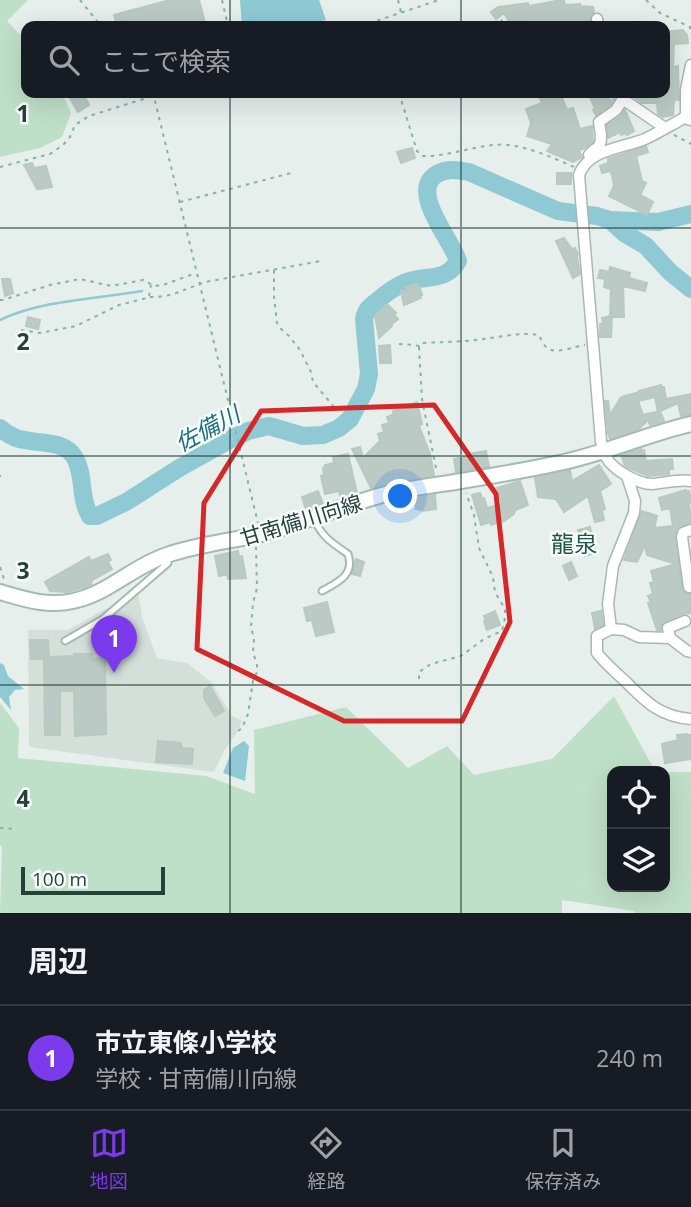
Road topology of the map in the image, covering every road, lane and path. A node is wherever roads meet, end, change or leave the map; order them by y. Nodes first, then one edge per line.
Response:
1 (80, 0) edge
2 (222, 0) edge
3 (398, 0) edge
4 (439, 0) edge
5 (646, 0) edge
6 (401, 13) junction
7 (97, 21) edge
8 (227, 21) edge
9 (376, 21) edge
10 (691, 31) edge
11 (691, 65) edge
12 (141, 98) edge
13 (153, 98) edge
14 (401, 98) edge
15 (622, 98) edge
16 (625, 98) edge
17 (688, 119) edge
18 (665, 128) junction
19 (691, 145) edge
20 (589, 161) junction
21 (0, 167) edge
22 (581, 170) junction
23 (295, 172) dead end
24 (179, 202) junction
25 (321, 261) dead end
26 (274, 268) junction
27 (196, 274) junction
28 (151, 285) junction
29 (199, 285) junction
30 (148, 297) junction
31 (0, 300) edge
32 (21, 330) dead end
33 (399, 344) dead end
34 (593, 344) junction
35 (419, 346) junction
36 (334, 407) dead end
37 (691, 424) edge
38 (603, 452) junction
39 (628, 476) junction
40 (463, 480) junction
41 (691, 481) edge
42 (439, 484) junction
43 (314, 519) junction
44 (691, 530) edge
45 (257, 535) junction
46 (166, 555) junction
47 (689, 587) dead end
48 (322, 591) dead end
49 (0, 592) edge
50 (685, 621) dead end
51 (611, 629) junction
52 (670, 638) junction
53 (65, 641) dead end
54 (691, 652) edge
55 (419, 679) dead end
56 (691, 719) edge
57 (239, 730) dead end
58 (0, 828) edge
59 (17, 829) dead end

1 - 7 path
2 - 8 path
3 - 6 path
4 - 6 path
5 - 10 path
6 - 9 path
11 - 17 street
12 - 21 path
13 - 24 path
14 - 22 path
15 - 20 street
16 - 18 street
17 - 18 street
18 - 19 path
18 - 20 street
20 - 22 street
22 - 34 street
23 - 24 path
24 - 27 path
25 - 26 path
26 - 29 path
26 - 36 path
27 - 28 path
27 - 29 path
28 - 30 path
28 - 31 path
29 - 30 path
29 - 45 path
30 - 32 path
33 - 35 path
34 - 35 path
34 - 38 street
35 - 42 path
37 - 38 main road, 甘南備川向線
38 - 39 street
38 - 40 main road, 甘南備川向線
39 - 41 street
39 - 51 street
40 - 42 main road, 甘南備川向線
40 - 55 path
42 - 43 main road, 甘南備川向線
43 - 45 main road, 甘南備川向線
43 - 48 lane
44 - 47 street
45 - 46 main road, 甘南備川向線
45 - 57 path
46 - 49 main road, 甘南備川向線
46 - 53 lane
50 - 52 street
51 - 52 street
51 - 56 street
52 - 54 street
58 - 59 path

